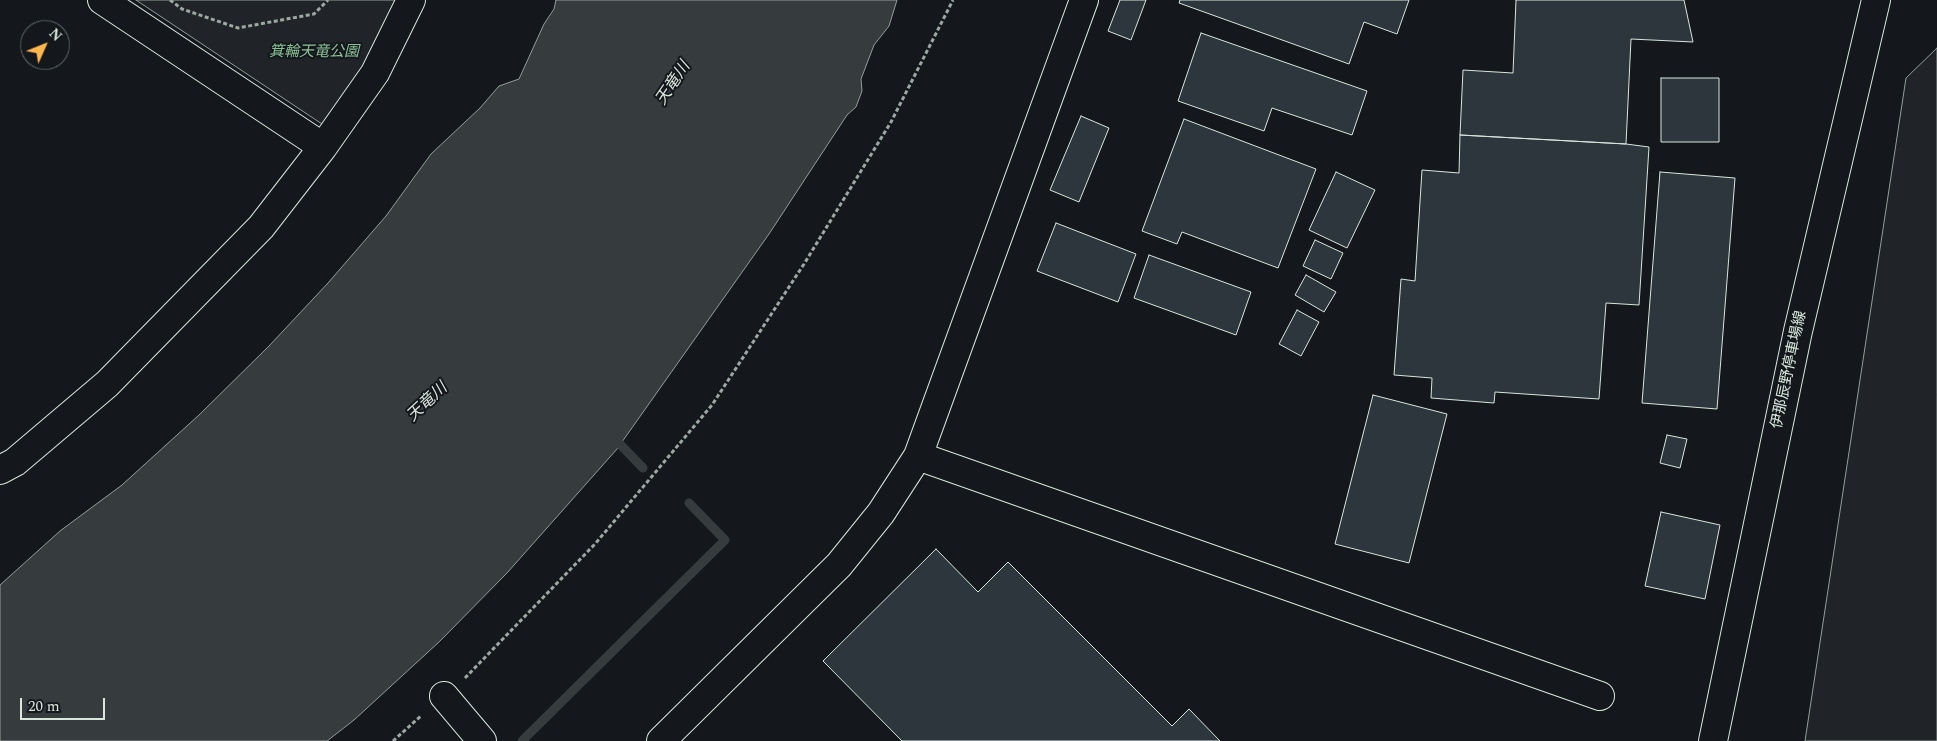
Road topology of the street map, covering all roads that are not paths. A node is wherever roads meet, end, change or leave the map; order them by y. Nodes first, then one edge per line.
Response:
1 (102, 0) edge
2 (411, 0) edge
3 (1084, 0) edge
4 (1876, 0) edge
5 (323, 147) junction
6 (918, 456) junction
7 (0, 470) edge
8 (444, 696) road end
9 (1600, 696) dead end
10 (482, 741) edge
11 (661, 741) edge
12 (1713, 741) edge

1 - 5 street
2 - 5 street
3 - 6 street
4 - 12 street, 伊那辰野停車場線
5 - 7 street
6 - 9 street
6 - 11 street
8 - 10 street

